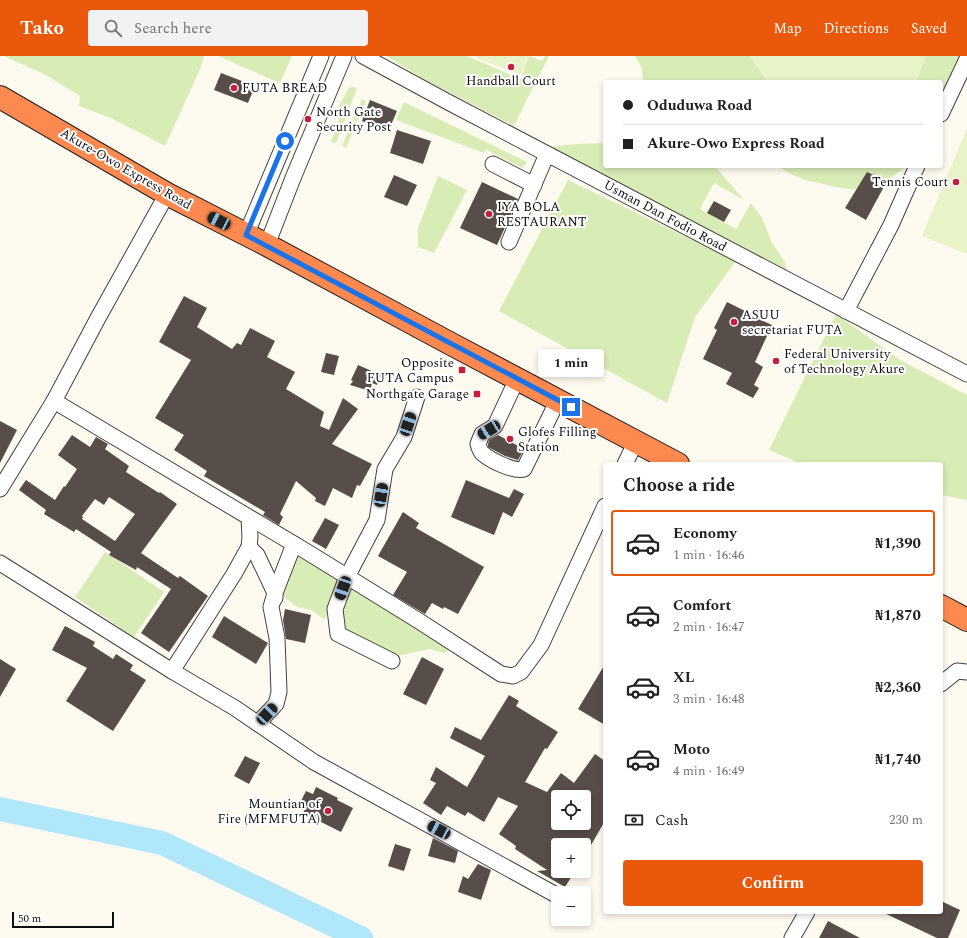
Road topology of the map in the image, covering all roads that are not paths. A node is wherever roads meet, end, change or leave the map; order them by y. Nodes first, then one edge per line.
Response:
1 (321, 56) edge
2 (344, 56) edge
3 (363, 56) edge
4 (967, 59) edge
5 (0, 97) edge
6 (943, 110) edge
7 (547, 154) junction
8 (493, 164) dead end
9 (916, 168) edge
10 (274, 170) junction
11 (293, 178) junction
12 (534, 185) junction
13 (167, 194) junction
14 (246, 235) junction
15 (509, 242) dead end
16 (267, 245) junction
17 (846, 311) junction
18 (967, 374) edge
19 (517, 379) junction
20 (417, 397) dead end
21 (558, 400) junction
22 (54, 401) junction
23 (636, 441) junction
24 (626, 462) edge
25 (674, 462) edge
26 (0, 489) edge
27 (603, 510) edge
28 (248, 518) junction
29 (294, 544) junction
30 (249, 547) junction
31 (0, 563) edge
32 (347, 577) junction
33 (275, 593) junction
34 (271, 607) junction
35 (943, 607) edge
36 (967, 620) edge
37 (392, 661) dead end
38 (172, 671) junction
39 (967, 672) edge
40 (943, 682) edge
41 (258, 724) junction
42 (551, 892) edge
43 (806, 914) edge
44 (792, 938) edge

1 - 10 street
2 - 11 street
3 - 7 street, Usman Dan Fodio Road
4 - 6 street
5 - 13 highway, Akure-Owo Express Road
7 - 12 street
7 - 17 street, Usman Dan Fodio Road
8 - 12 street
9 - 17 street
10 - 11 street
10 - 14 street
11 - 16 street
12 - 15 street
13 - 14 highway, Akure-Owo Express Road
13 - 22 street
14 - 16 highway, Akure-Owo Express Road
16 - 19 highway, Akure-Owo Express Road
17 - 18 street, Usman Dan Fodio Road
19 - 21 highway, Akure-Owo Express Road
19 - 21 street
20 - 32 street
21 - 23 highway, Akure-Owo Express Road
22 - 26 street
22 - 28 street
23 - 24 street
23 - 25 highway, Akure-Owo Express Road
27 - 32 street
28 - 29 street
28 - 30 street
29 - 32 street
29 - 33 street
30 - 33 street
30 - 38 street
31 - 38 street
32 - 37 street
33 - 34 street
33 - 34 street
34 - 41 street
35 - 36 highway
38 - 41 street
39 - 40 street
41 - 42 street
43 - 44 street

